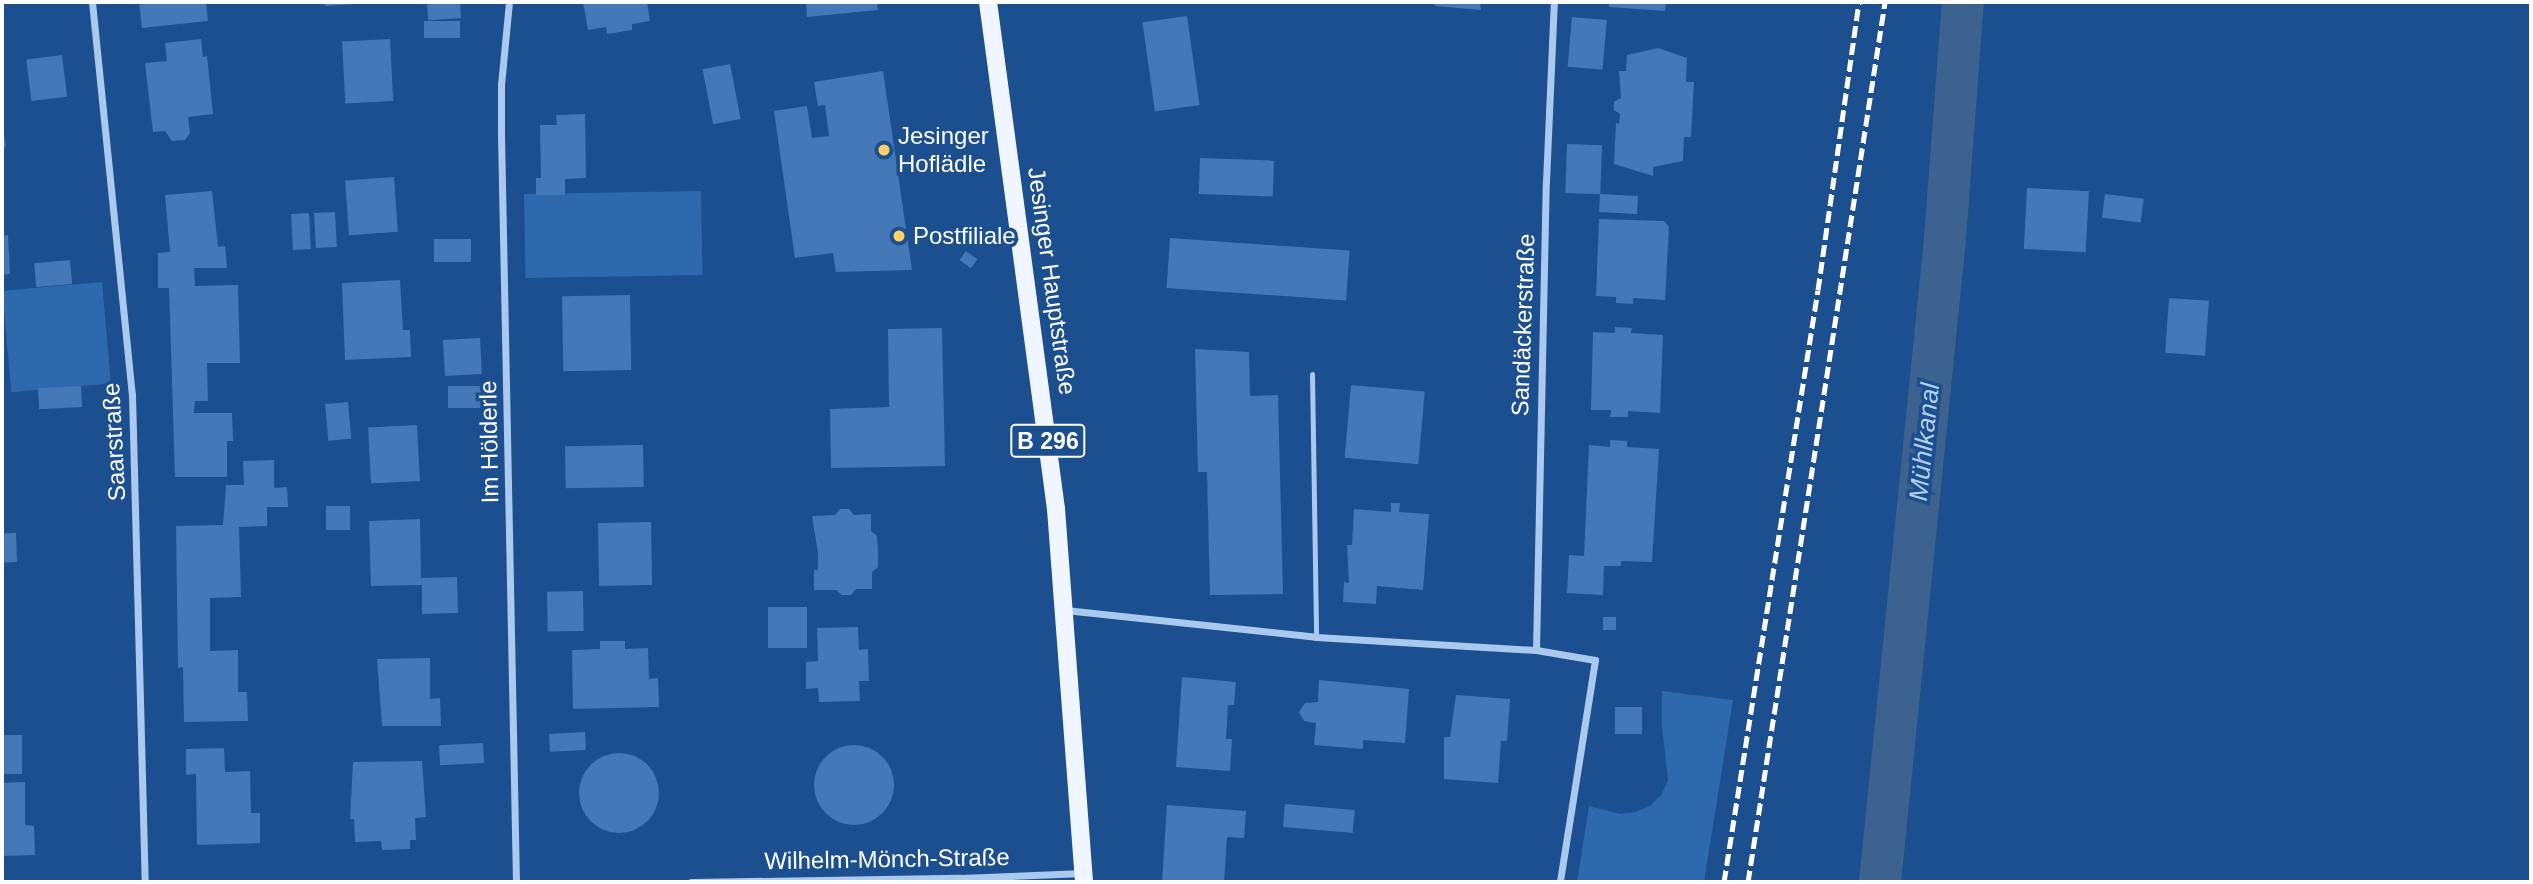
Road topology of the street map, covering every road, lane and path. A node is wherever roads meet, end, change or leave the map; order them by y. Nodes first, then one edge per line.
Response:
1 (92, 2) edge
2 (509, 2) edge
3 (988, 2) edge
4 (1554, 2) edge
5 (1312, 374) dead end
6 (1065, 610) junction
7 (1316, 637) junction
8 (1536, 650) junction
9 (1084, 877) edge
10 (145, 882) edge
11 (516, 882) edge
12 (691, 882) edge
13 (1560, 882) edge

1 - 10 street, Saarstraße
2 - 11 street, Im Hölderle
3 - 6 main road, Jesinger Hauptstraße / B 296
4 - 8 street, Sandäckerstraße
5 - 7 lane
6 - 7 street
6 - 9 main road, Jesinger Hauptstraße / B 296
7 - 8 street
8 - 13 street
9 - 12 street, Wilhelm-Mönch-Straße

